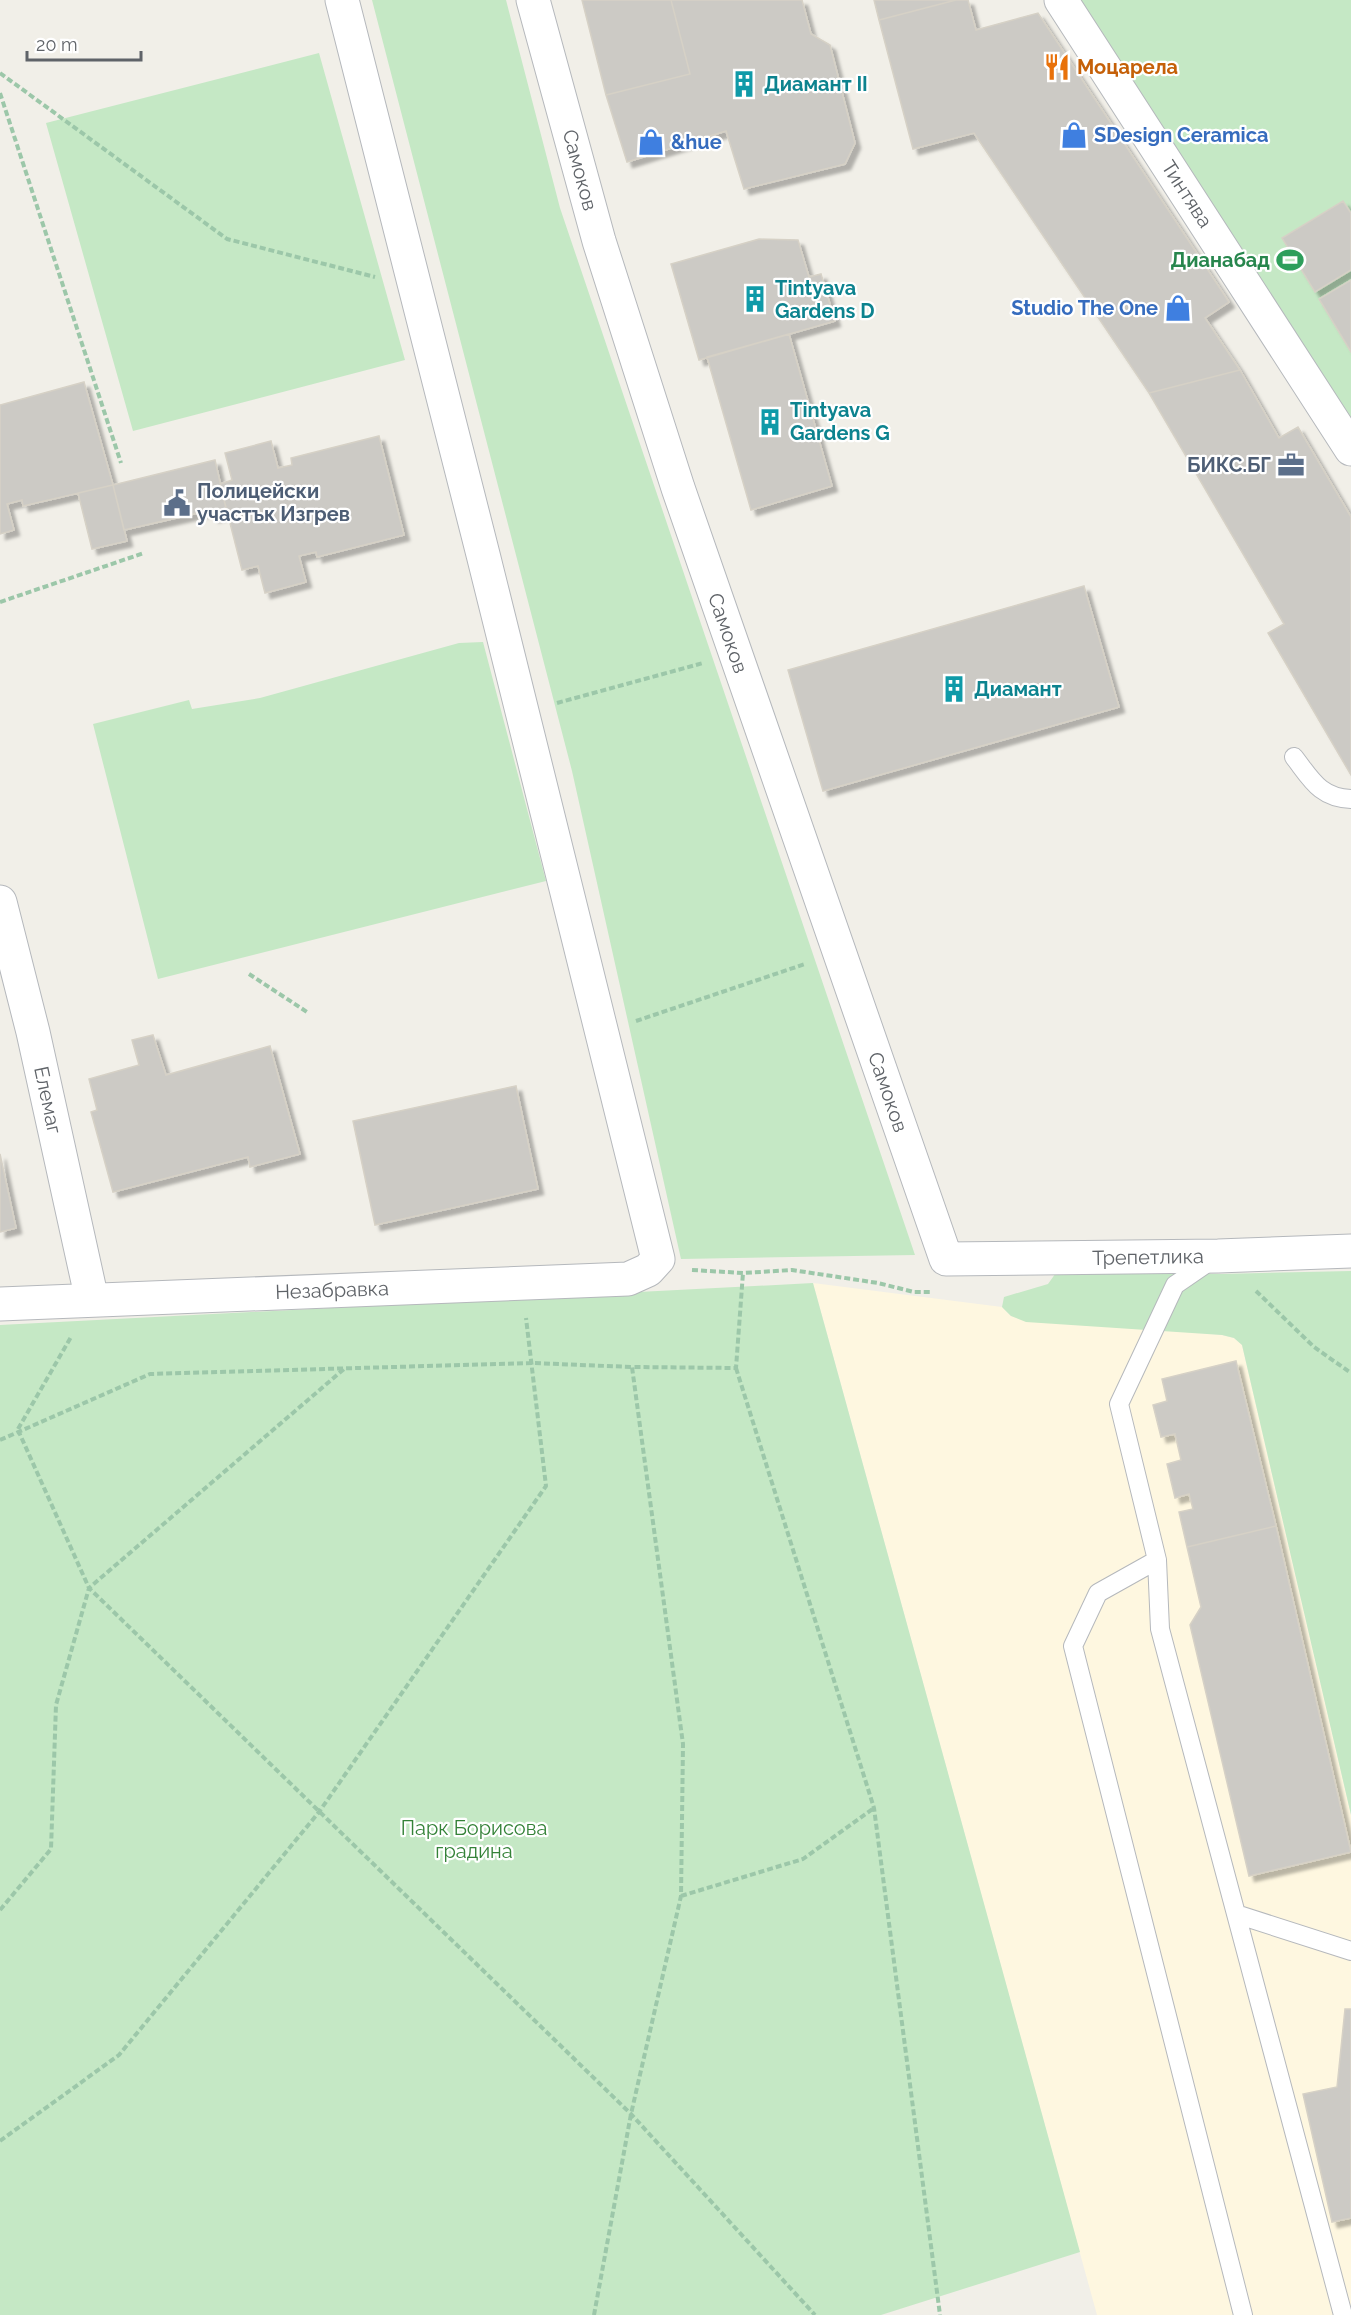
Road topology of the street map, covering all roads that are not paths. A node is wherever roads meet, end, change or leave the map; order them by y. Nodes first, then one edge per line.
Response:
1 (342, 0) edge
2 (533, 0) edge
3 (1061, 0) edge
4 (1351, 449) edge
5 (1294, 757) dead end
6 (1351, 798) edge
7 (0, 902) edge
8 (1351, 1251) edge
9 (1218, 1256) junction
10 (946, 1259) joint
11 (92, 1300) junction
12 (0, 1304) edge
13 (1156, 1560) junction
14 (1236, 1914) junction
15 (1351, 1951) edge
16 (1243, 2315) edge
17 (1343, 2315) edge

1 - 11 street, Незабравка
2 - 10 street, Самоков
3 - 4 street, Тинтява
5 - 6 lane
7 - 11 street, Елемаг
8 - 9 street, Трепетлика
9 - 10 street, Трепетлика
9 - 13 lane
11 - 12 street, Незабравка
13 - 14 lane
13 - 16 lane
14 - 15 lane
14 - 17 lane

